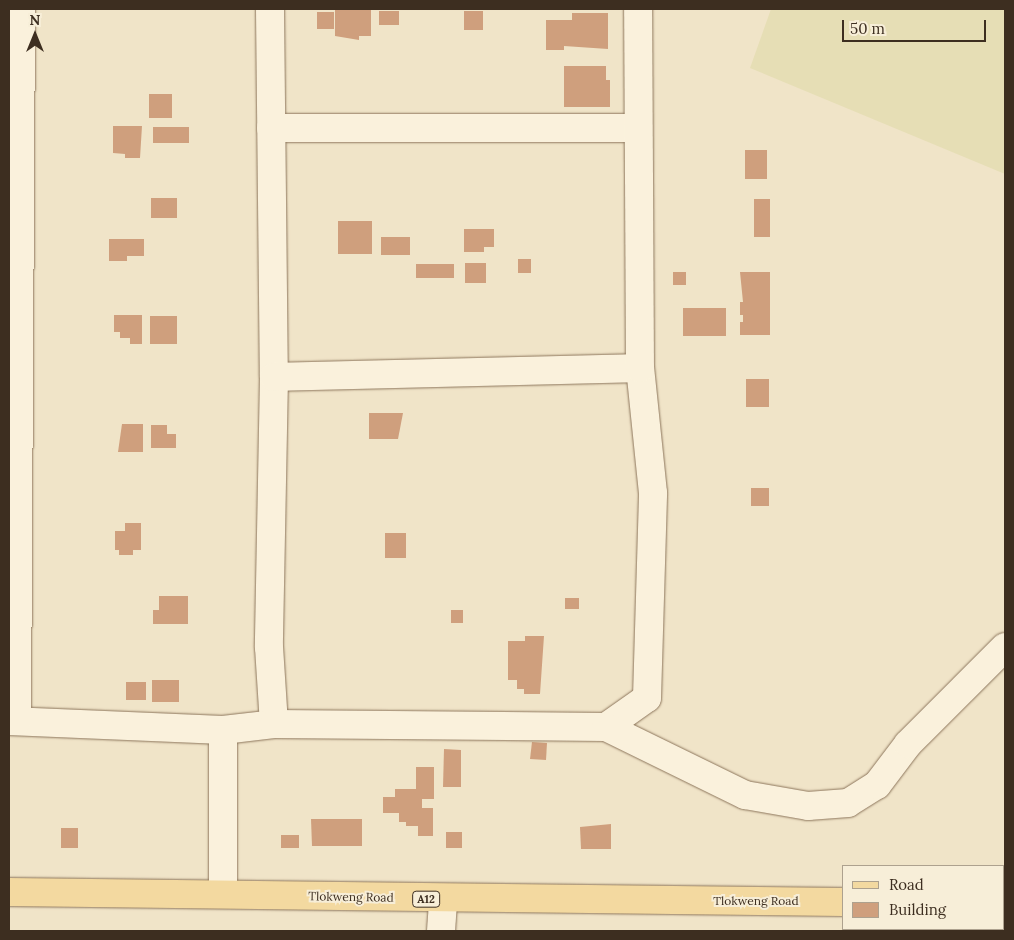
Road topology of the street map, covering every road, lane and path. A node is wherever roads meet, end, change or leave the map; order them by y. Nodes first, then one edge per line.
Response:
1 (21, 9) edge
2 (270, 9) edge
3 (638, 9) edge
4 (271, 128) junction
5 (638, 128) junction
6 (640, 368) junction
7 (274, 377) junction
8 (1005, 647) edge
9 (13, 721) edge
10 (274, 724) junction
11 (606, 727) junction
12 (224, 730) junction
13 (9, 892) edge
14 (224, 894) junction
15 (443, 899) junction
16 (842, 902) edge
17 (441, 931) edge

1 - 9 street
2 - 4 street
3 - 5 street
4 - 5 street
4 - 7 street
5 - 6 street
6 - 7 street
6 - 11 street
7 - 10 street
8 - 11 street
9 - 12 street
10 - 11 street
10 - 12 street
12 - 14 street
13 - 14 main road, Tlokweng Road / A12
14 - 15 main road, Tlokweng Road / A12
15 - 16 main road, Tlokweng Road / A12
15 - 17 street

